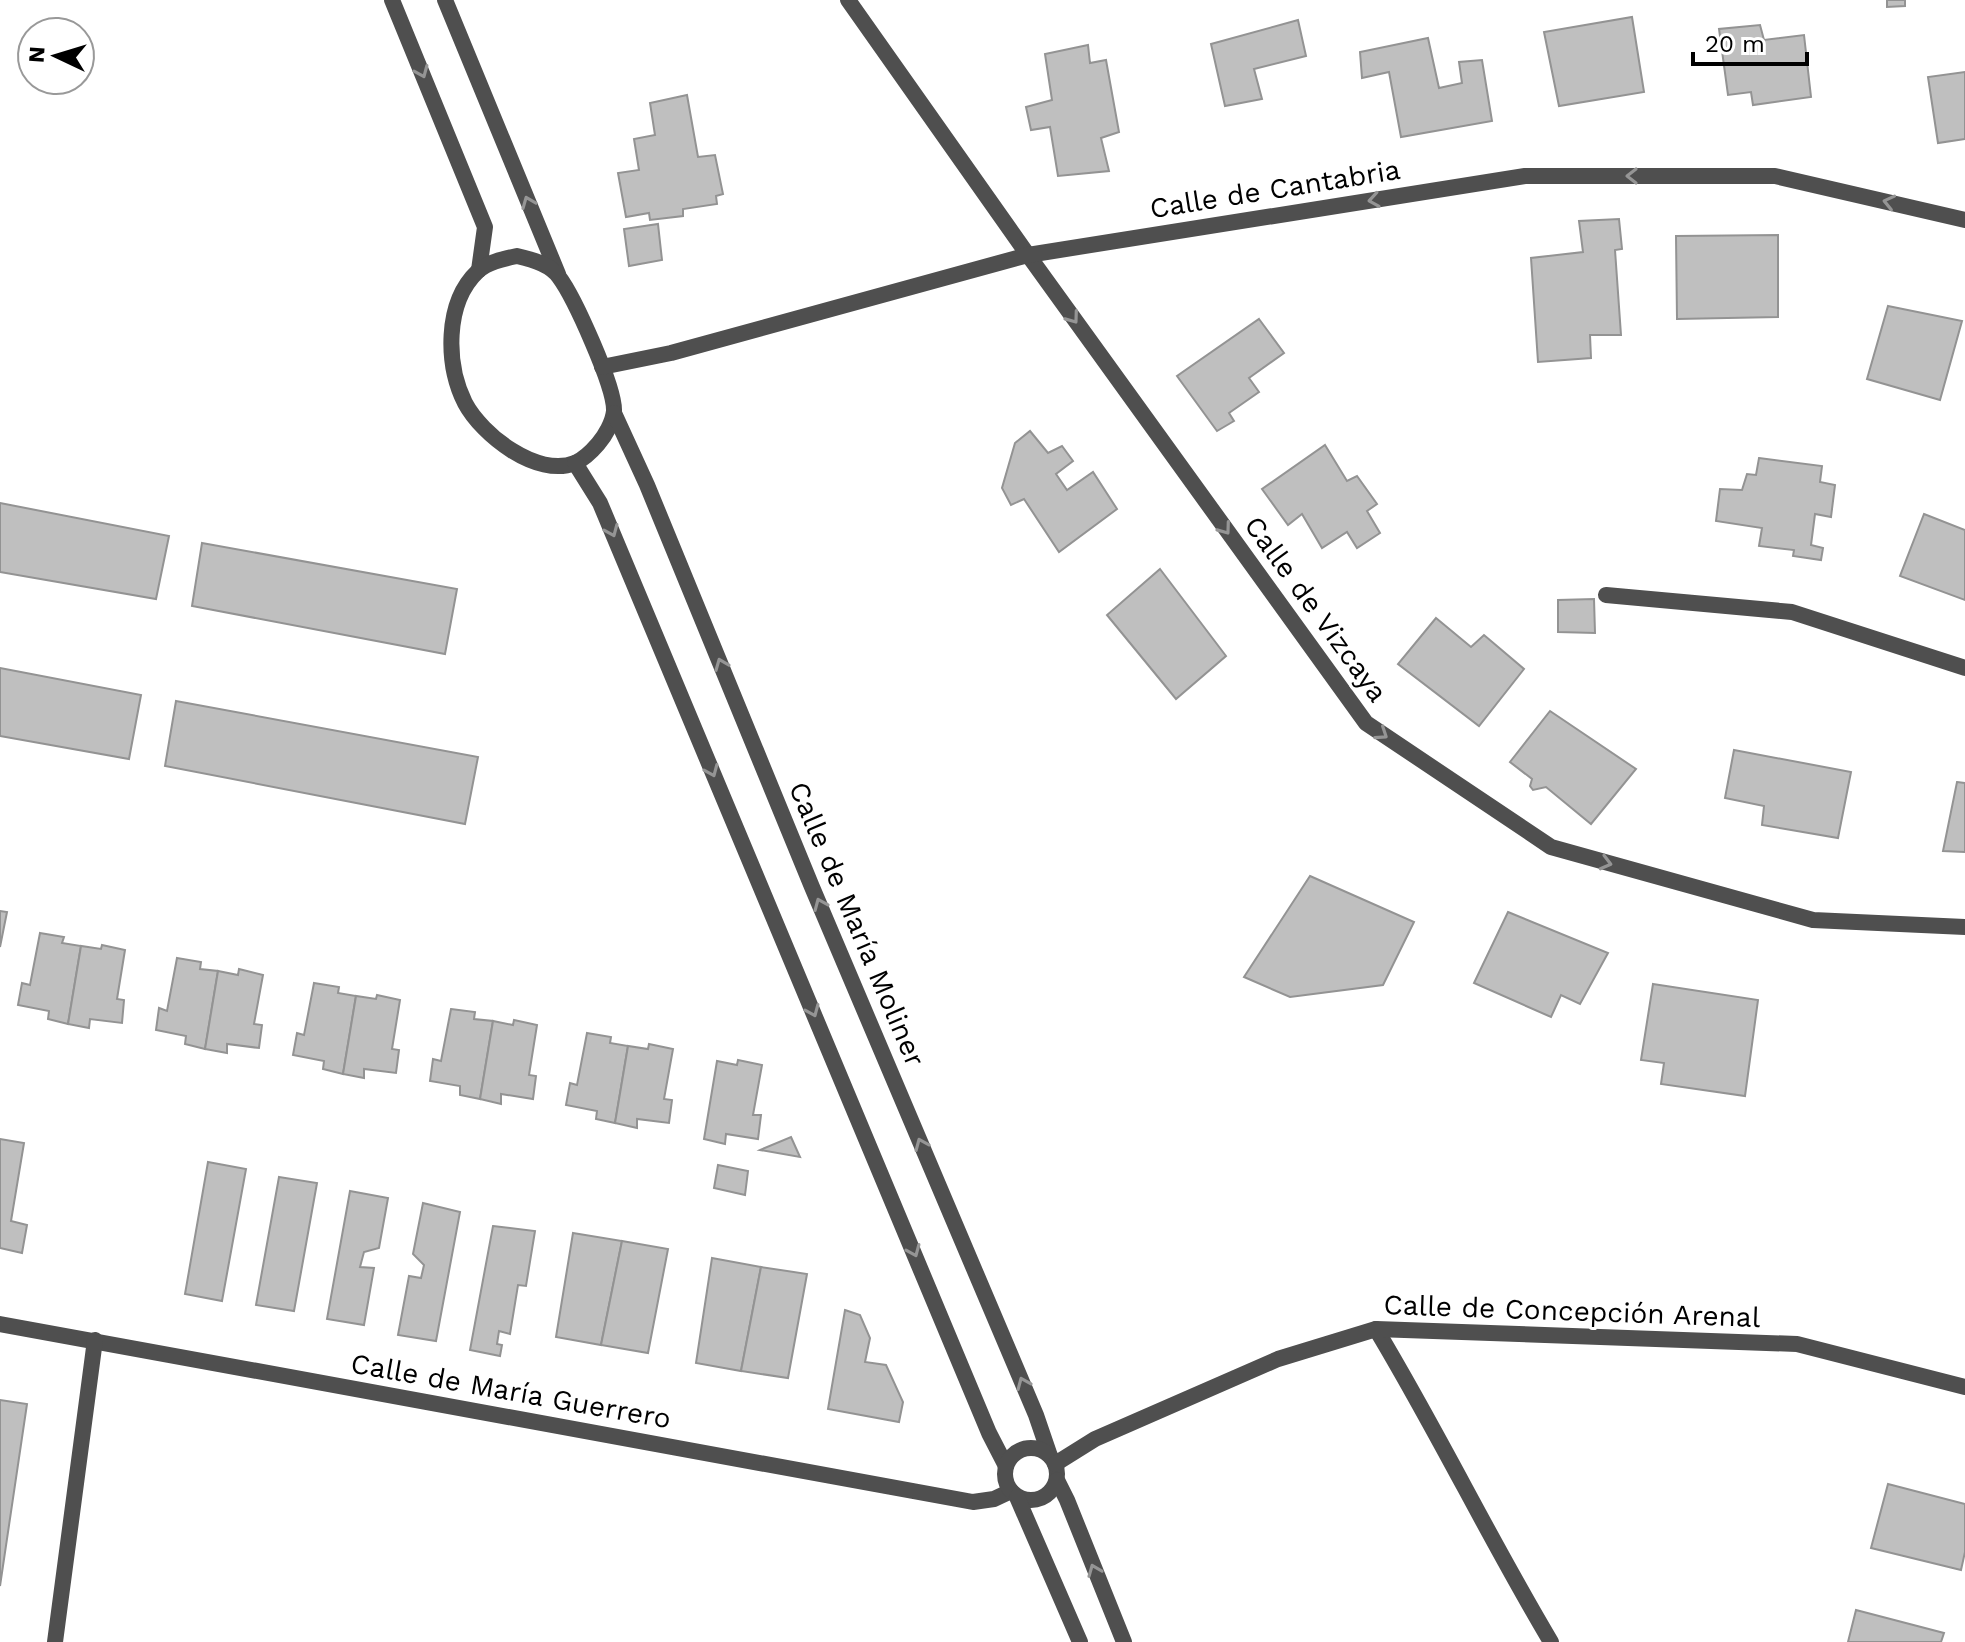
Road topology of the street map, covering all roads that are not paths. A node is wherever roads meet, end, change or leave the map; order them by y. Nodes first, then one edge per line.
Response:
1 (392, 0) edge
2 (445, 0) edge
3 (848, 0) edge
4 (1965, 220) edge
5 (1028, 255) junction
6 (479, 270) junction
7 (558, 274) junction
8 (602, 367) junction
9 (614, 413) junction
10 (575, 463) junction
11 (1606, 595) dead end
12 (1965, 668) edge
13 (1965, 927) edge
14 (0, 1324) edge
15 (1376, 1329) junction
16 (95, 1340) junction
17 (1965, 1387) edge
18 (1006, 1466) junction
19 (1054, 1467) junction
20 (1014, 1494) junction
21 (55, 1642) edge
22 (1080, 1642) edge
23 (1124, 1642) edge
24 (1551, 1642) edge

1 -> 6 street
7 -> 2 street
3 - 5 street, Calle de Vizcaya
4 -> 5 street, Calle de Cantabria
5 - 8 street, Calle de Cantabria
5 -> 13 street, Calle de Vizcaya
6 - 7 street
6 - 10 street
7 - 8 street
8 - 9 street
9 - 10 street
19 -> 9 street, Calle de María Moliner
10 -> 18 street
11 - 12 street
14 - 16 street, Calle de María Guerrero
15 - 17 street, Calle de Concepción Arenal
15 - 19 street, Calle de Concepción Arenal
15 - 24 street
16 - 20 street, Calle de María Guerrero
16 - 21 street
18 - 19 street
18 - 20 street
19 - 20 street
23 -> 19 street, Calle de María Moliner
20 - 22 street

